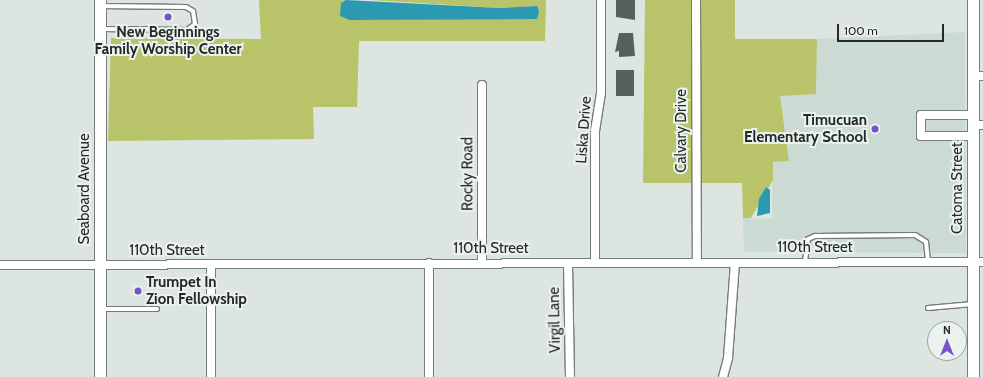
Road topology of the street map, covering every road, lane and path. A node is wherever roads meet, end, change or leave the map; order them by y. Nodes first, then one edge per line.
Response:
1 (601, 0) edge
2 (696, 0) edge
3 (973, 0) edge
4 (100, 3) edge
5 (100, 29) junction
6 (978, 76) edge
7 (482, 85) dead end
8 (976, 125) edge
9 (805, 262) junction
10 (928, 262) junction
11 (978, 262) edge
12 (429, 263) junction
13 (482, 263) junction
14 (568, 263) junction
15 (595, 263) junction
16 (697, 263) junction
17 (735, 263) junction
18 (0, 265) edge
19 (100, 265) junction
20 (212, 265) junction
21 (973, 304) junction
22 (100, 308) junction
23 (157, 308) dead end
24 (928, 308) dead end
25 (100, 377) edge
26 (211, 377) edge
27 (429, 377) edge
28 (570, 377) edge
29 (723, 377) edge
30 (973, 377) edge

1 - 15 street, Liska Drive
2 - 16 street, Calvary Drive
3 - 6 street, Catoma Street
4 - 5 street, Seaboard Avenue
4 - 5 lane
5 - 19 street, Seaboard Avenue
6 - 8 street, Catoma Street
7 - 13 street, Rocky Road
8 - 8 street
8 - 11 street, Catoma Street
9 - 10 street, 110th Street
9 - 10 lane
9 - 17 street, 110th Street
10 - 11 street, 110th Street
11 - 21 street, Catoma Street
12 - 13 street, 110th Street
12 - 20 street, 110th Street
12 - 27 street
13 - 14 street, 110th Street
14 - 15 street, 110th Street
14 - 28 street, Virgil Lane
15 - 16 street, 110th Street
16 - 17 street, 110th Street
17 - 29 street
18 - 19 street, 110th Street
19 - 20 street, 110th Street
19 - 22 street, Seaboard Avenue
20 - 26 street
21 - 24 lane
21 - 30 street, Catoma Street
22 - 23 lane
22 - 25 street, Seaboard Avenue

